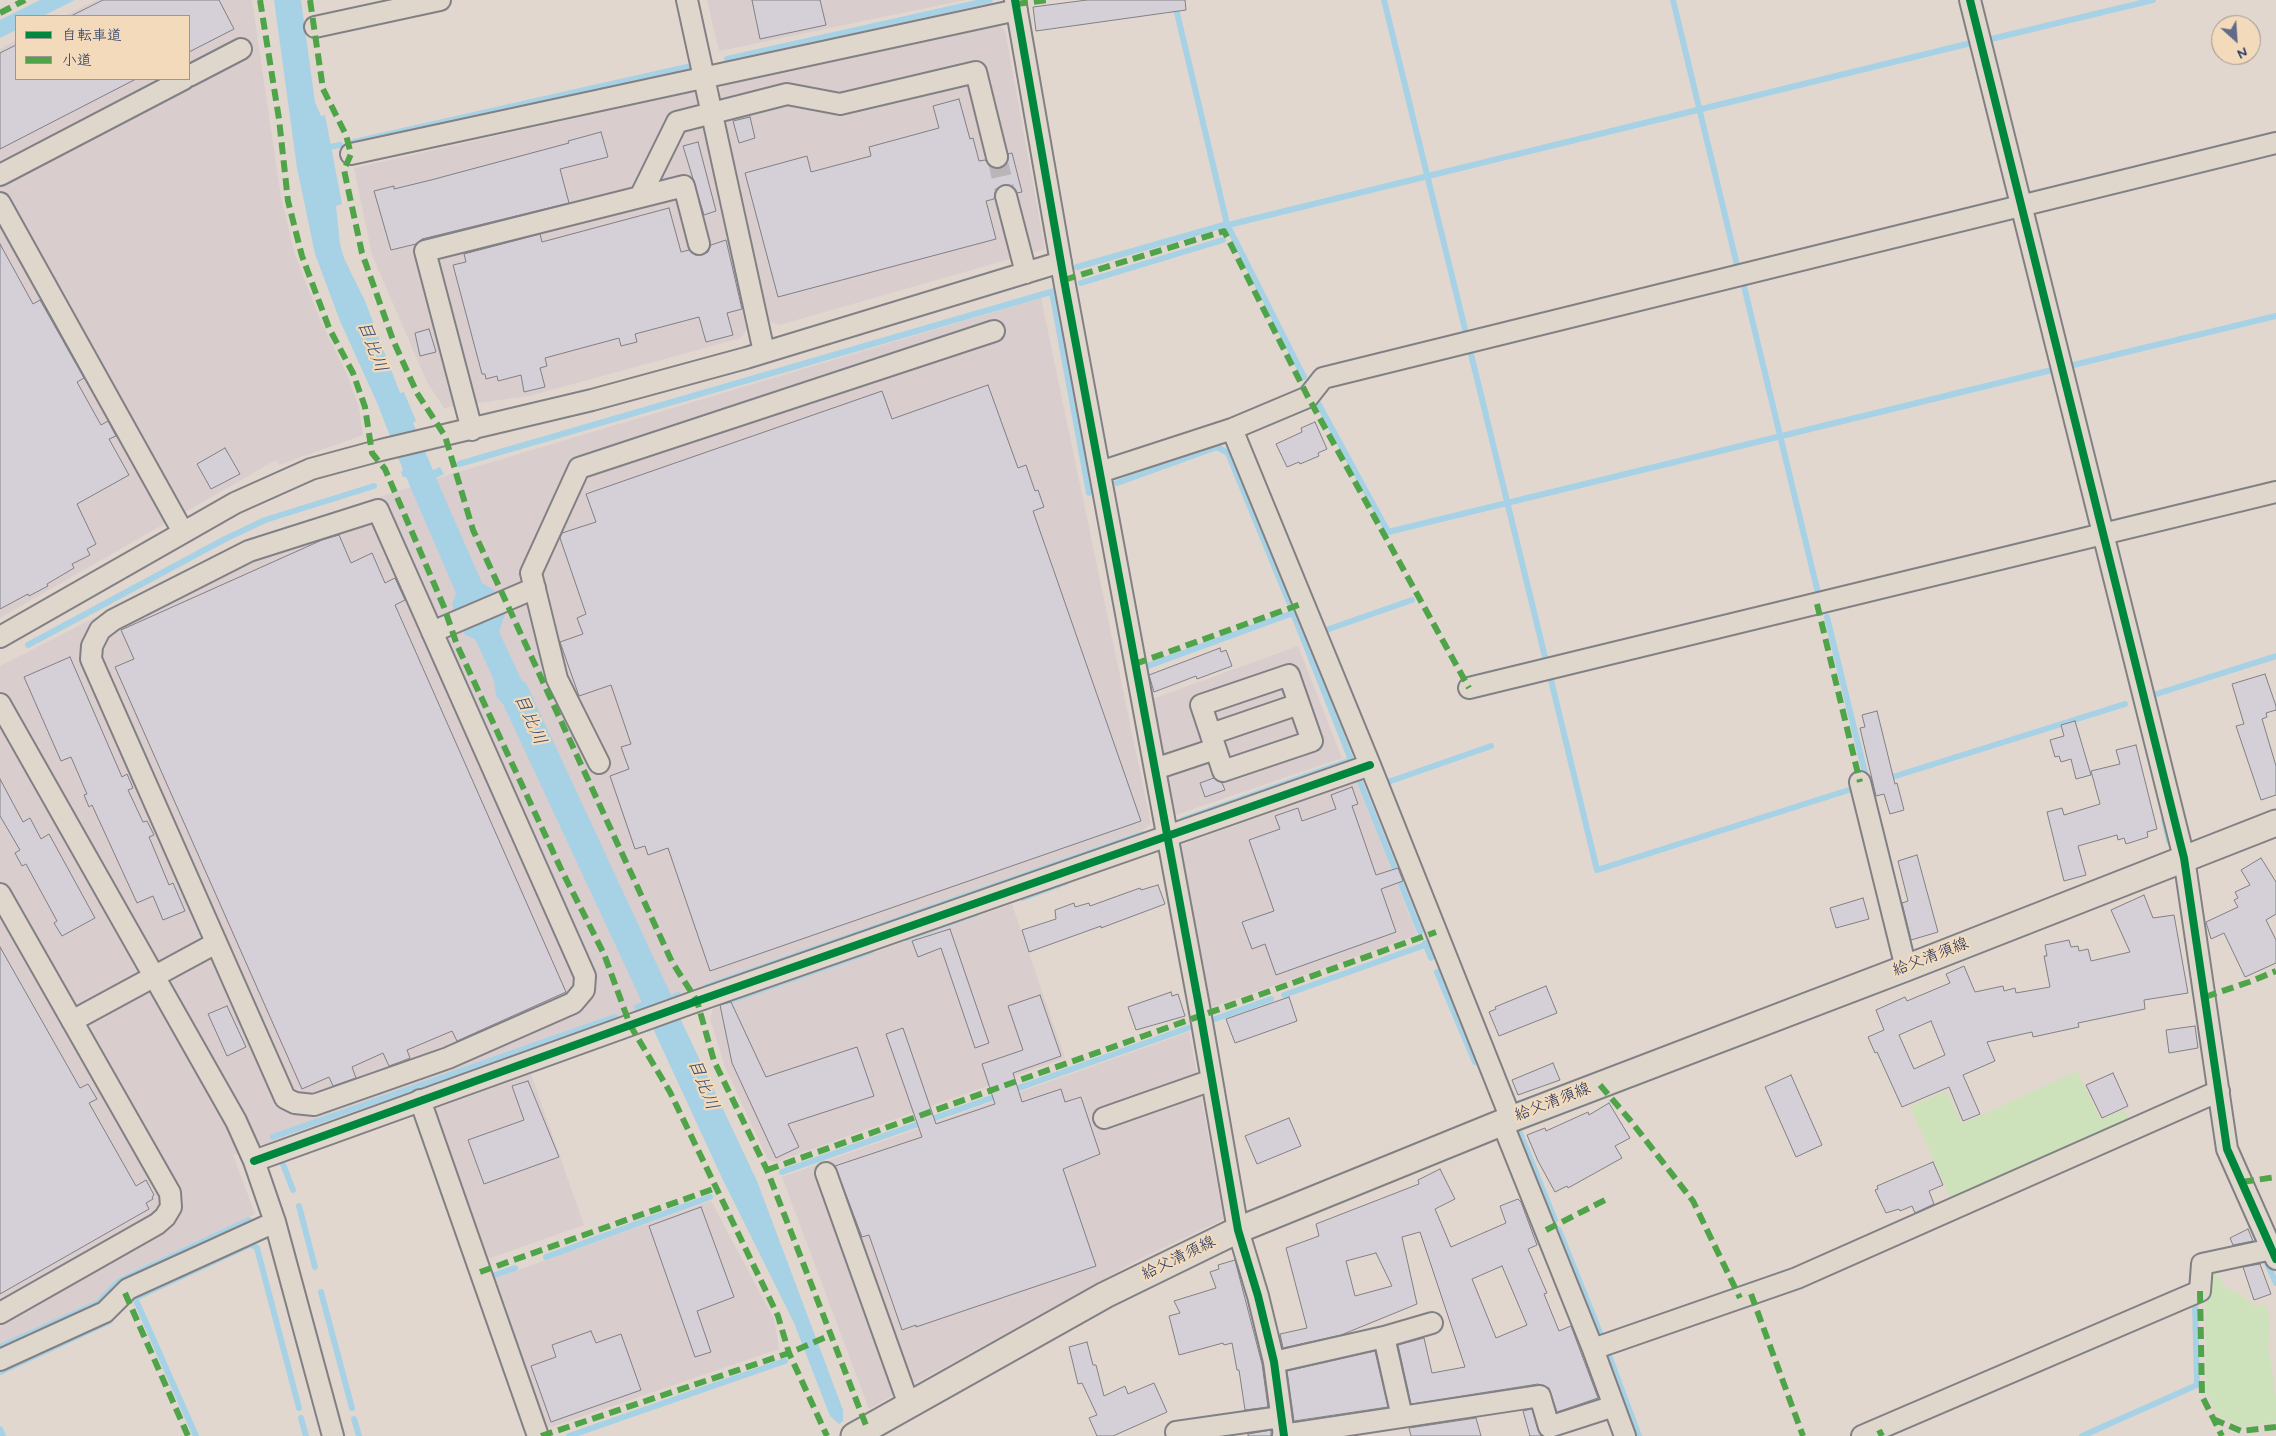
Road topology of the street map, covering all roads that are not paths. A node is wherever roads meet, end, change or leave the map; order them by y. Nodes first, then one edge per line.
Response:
1 (440, 0) edge
2 (687, 0) edge
3 (1970, 0) edge
4 (1016, 5) edge
5 (315, 27) dead end
6 (241, 49) dead end
7 (190, 75) edge
8 (704, 78) junction
9 (182, 80) edge
10 (712, 113) junction
11 (2276, 143) edge
12 (350, 154) dead end
13 (997, 156) tunnel mouth
14 (0, 174) edge
15 (1006, 196) tunnel mouth
16 (640, 197) junction
17 (0, 203) edge
18 (2021, 204) junction
19 (699, 244) dead end
20 (1061, 262) junction
21 (1026, 272) junction
22 (994, 331) dead end
23 (764, 352) junction
24 (1232, 429) junction
25 (472, 430) junction
26 (1100, 472) junction
27 (2276, 492) edge
28 (183, 532) junction
29 (2103, 534) junction
30 (535, 588) junction
31 (432, 632) junction
32 (0, 637) edge
33 (1469, 688) dead end
34 (0, 704) edge
35 (1299, 704) junction
36 (1213, 741) junction
37 (598, 763) dead end
38 (1370, 765) junction
39 (1155, 769) junction
40 (1860, 782) dead end
41 (2276, 823) edge
42 (1167, 836) junction
43 (2184, 858) junction
44 (0, 894) edge
45 (216, 943) junction
46 (1906, 968) junction
47 (153, 976) junction
48 (72, 1021) junction
49 (1212, 1080) junction
50 (2219, 1091) junction
51 (420, 1100) junction
52 (1104, 1118) dead end
53 (1507, 1120) junction
54 (254, 1161) junction
55 (826, 1173) dead end
56 (276, 1222) junction
57 (1238, 1230) junction
58 (2274, 1254) edge
59 (0, 1313) edge
60 (1432, 1323) dead end
61 (1384, 1337) junction
62 (1593, 1349) junction
63 (0, 1360) edge
64 (1274, 1362) junction
65 (909, 1405) junction
66 (1614, 1406) junction
67 (1400, 1423) edge
68 (1283, 1429) edge
69 (1176, 1432) dead end
70 (332, 1436) edge
71 (538, 1436) edge
72 (854, 1436) edge
73 (1625, 1436) edge
74 (1862, 1436) edge

1 - 5 street
2 - 8 street
3 - 18 street
4 - 8 street
4 - 20 street
6 - 7 street
8 - 10 street
8 - 12 street
9 - 14 street
10 - 13 street
10 - 16 street
10 - 23 street
11 - 18 street
15 - 21 street
16 - 19 street
16 - 25 street
17 - 28 street
18 - 24 street
18 - 29 street
20 - 21 street
20 - 26 street
21 - 23 street
22 - 30 street
23 - 25 street
24 - 26 street
24 - 38 street
25 - 28 street
26 - 39 street
27 - 29 street
28 - 32 street
29 - 33 street
29 - 43 street
30 - 31 street
30 - 37 street
31 - 45 street
31 - 45 street
34 - 47 street
35 - 36 street
35 - 36 street
35 - 36 street
36 - 39 street
38 - 42 street
38 - 53 street
39 - 42 street
40 - 46 street
41 - 43 main road, 給父清須線
42 - 49 street
42 - 51 street
43 - 46 main road, 給父清須線
43 - 50 street
44 - 48 street
45 - 47 street
46 - 53 main road, 給父清須線
47 - 48 street
47 - 54 street
48 - 59 street
49 - 52 street
49 - 57 street
50 - 58 street
50 - 62 street
51 - 54 street
51 - 71 street
53 - 57 main road, 給父清須線
53 - 62 street
54 - 56 street
55 - 65 street
56 - 63 street
56 - 70 street
57 - 64 street
57 - 65 main road, 給父清須線
58 - 74 street
60 - 61 street
61 - 64 street
61 - 67 street
62 - 66 street
64 - 68 street
65 - 72 main road, 給父清須線
66 - 67 street
66 - 73 street
67 - 68 street
68 - 69 street

